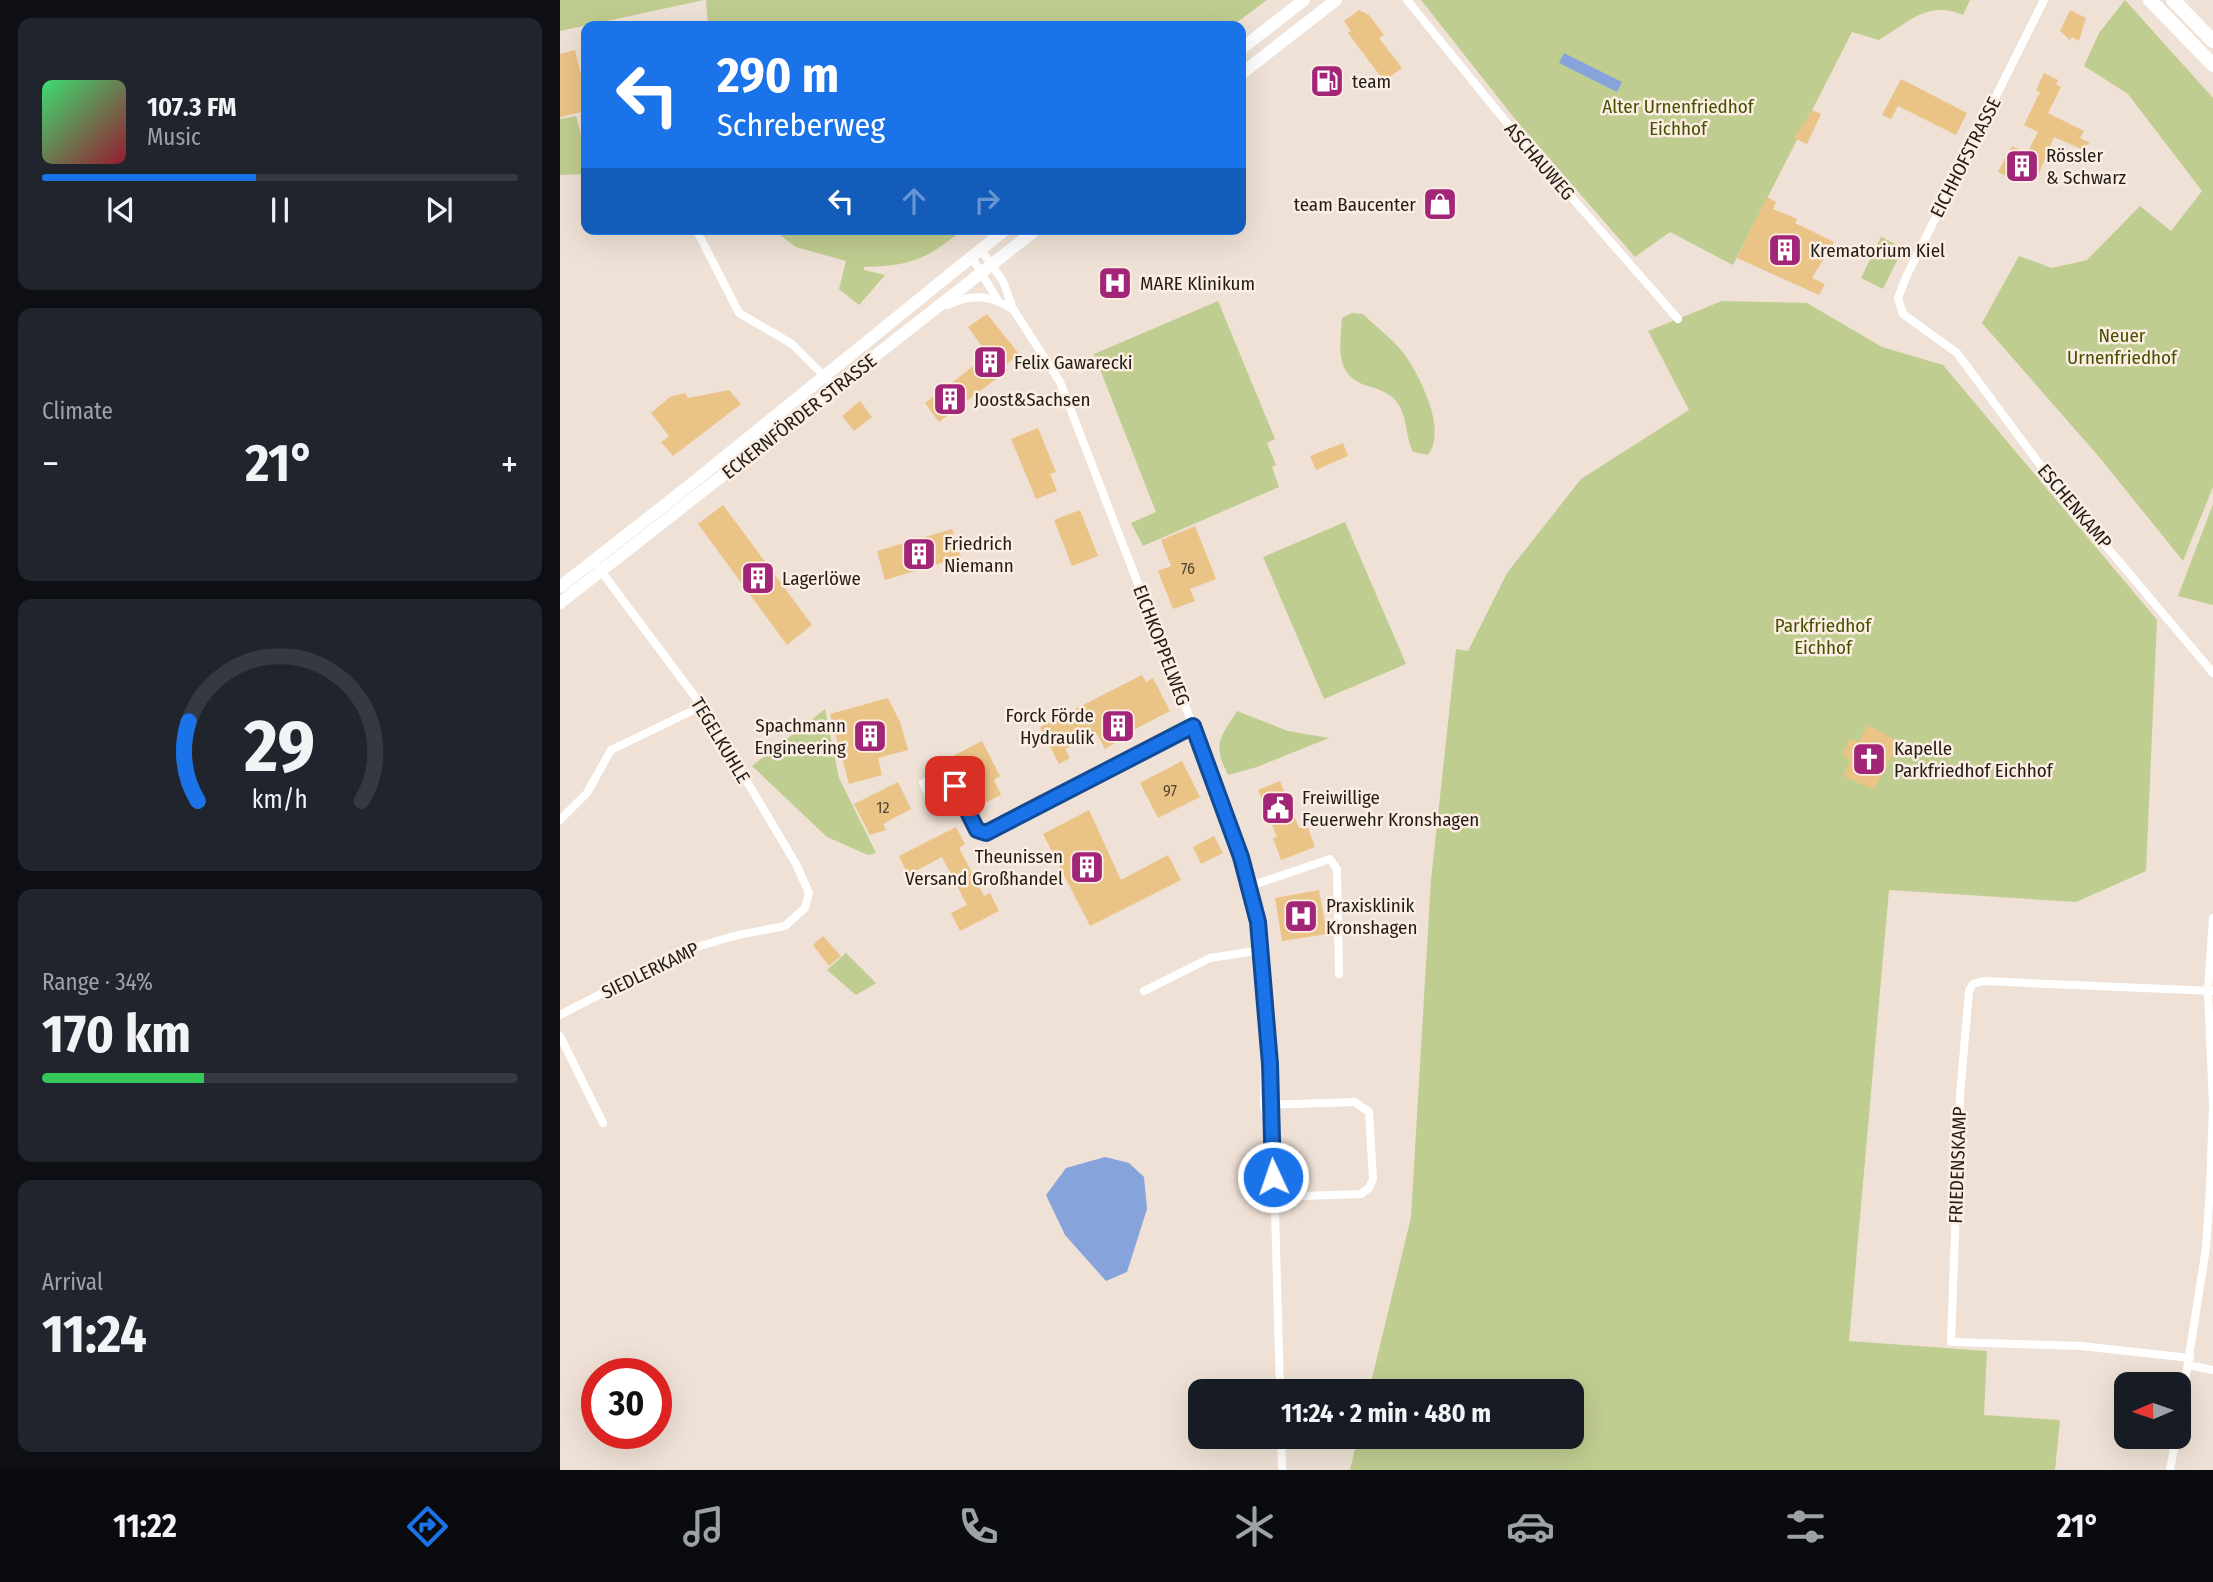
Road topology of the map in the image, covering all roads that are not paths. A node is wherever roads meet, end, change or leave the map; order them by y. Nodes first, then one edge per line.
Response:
1 (1304, 0) edge
2 (1336, 0) edge
3 (1407, 0) edge
4 (2044, 0) edge
5 (2150, 0) edge
6 (2173, 0) edge
7 (2213, 41) edge
8 (1246, 45) edge
9 (2213, 65) edge
10 (1246, 70) edge
11 (698, 235) edge
12 (998, 235) edge
13 (1029, 235) edge
14 (976, 253) junction
15 (992, 263) junction
16 (979, 273) junction
17 (998, 300) junction
18 (937, 307) junction
19 (1013, 309) junction
20 (1678, 318) dead end
21 (1940, 339) joint
22 (825, 376) junction
23 (835, 387) junction
24 (597, 566) junction
25 (560, 587) edge
26 (560, 603) edge
27 (2213, 673) edge
28 (702, 706) junction
29 (1193, 726) junction
30 (962, 800) junction
31 (560, 820) edge
32 (1250, 886) junction
33 (2213, 918) edge
34 (785, 926) joint
35 (1262, 950) junction
36 (1339, 974) dead end
37 (1144, 991) dead end
38 (2210, 991) edge
39 (560, 1014) edge
40 (560, 1036) edge
41 (1268, 1105) junction
42 (603, 1123) dead end
43 (1275, 1197) junction
44 (2189, 1361) junction
45 (2213, 1370) edge
46 (2187, 1372) edge
47 (1280, 1379) edge
48 (1282, 1449) edge
49 (2174, 1449) edge
50 (1282, 1470) edge
51 (2170, 1470) edge

1 - 8 main road
2 - 10 main road
3 - 20 street, ASCHAUWEG
4 - 21 street, EICHHOFSTRASSE
5 - 9 highway
6 - 7 highway
11 - 22 street
12 - 14 main road, ECKERNFÖRDER STRASSE
13 - 15 main road, ECKERNFÖRDER STRASSE
14 - 15 street, EICHKOPPELWEG
14 - 16 street, EICHKOPPELWEG
14 - 22 main road, ECKERNFÖRDER STRASSE
15 - 16 main road, ECKERNFÖRDER STRASSE
15 - 19 street, EICHKOPPELWEG
16 - 17 street, EICHKOPPELWEG
16 - 18 main road, ECKERNFÖRDER STRASSE
17 - 18 street, EICHKOPPELWEG
17 - 19 street, EICHKOPPELWEG
18 - 23 main road, ECKERNFÖRDER STRASSE
19 - 29 street, EICHKOPPELWEG
21 - 27 street, ESCHENKAMP
22 - 23 street
22 - 24 main road, ECKERNFÖRDER STRASSE
23 - 24 main road, ECKERNFÖRDER STRASSE
24 - 25 main road, ECKERNFÖRDER STRASSE
24 - 26 main road, ECKERNFÖRDER STRASSE
24 - 28 street, TEGELKUHLE
28 - 31 street
28 - 34 street, TEGELKUHLE
29 - 30 street
29 - 32 street, EICHKOPPELWEG
30 - 30 street
32 - 35 street, EICHKOPPELWEG
32 - 36 street
33 - 38 street
34 - 39 street, SIEDLERKAMP
35 - 37 street
35 - 41 street, EICHKOPPELWEG
38 - 44 street
38 - 44 street, FRIEDENSKAMP
40 - 42 street
41 - 43 street, EICHKOPPELWEG
41 - 43 street
43 - 47 street, EICHKOPPELWEG
44 - 45 street
44 - 46 street
48 - 50 street
49 - 51 street

